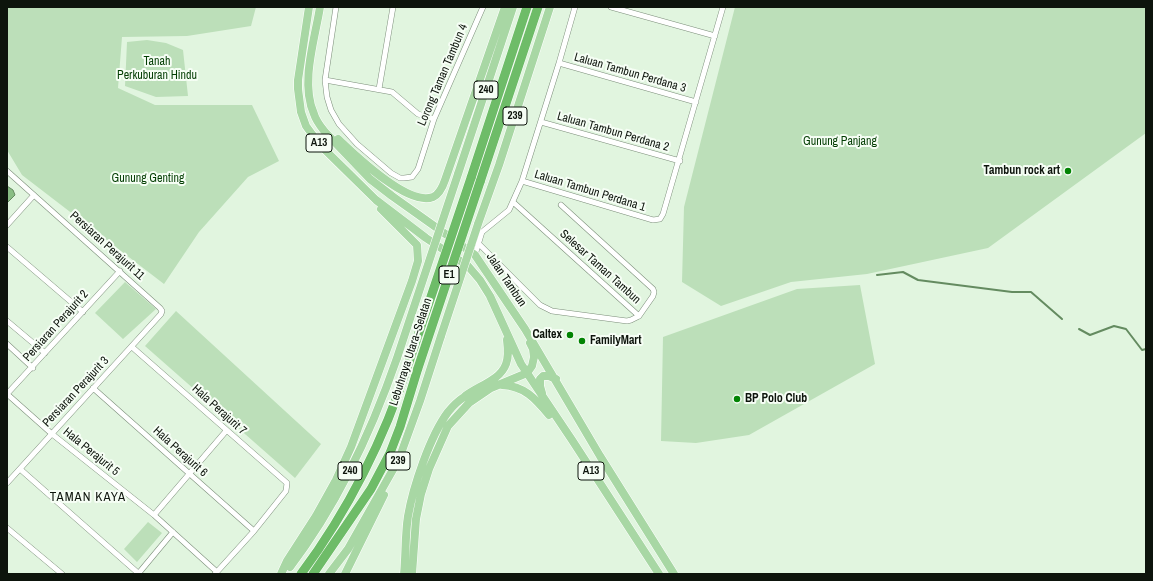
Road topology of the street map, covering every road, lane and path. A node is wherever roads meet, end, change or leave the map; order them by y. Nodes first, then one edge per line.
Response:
1 (309, 7) edge
2 (320, 7) edge
3 (336, 7) edge
4 (393, 7) edge
5 (482, 7) edge
6 (505, 7) edge
7 (513, 7) edge
8 (527, 7) edge
9 (538, 7) edge
10 (550, 7) edge
11 (575, 7) edge
12 (611, 7) edge
13 (723, 7) edge
14 (715, 36) junction
15 (559, 63) junction
16 (325, 80) junction
17 (379, 89) junction
18 (696, 102) junction
19 (434, 119) junction
20 (541, 122) junction
21 (325, 132) junction
22 (680, 162) junction
23 (7, 171) edge
24 (522, 181) junction
25 (34, 195) junction
26 (376, 200) junction
27 (513, 202) junction
28 (561, 205) dead end
29 (7, 225) edge
30 (478, 243) junction
31 (7, 247) edge
32 (475, 255) junction
33 (120, 271) junction
34 (83, 312) junction
35 (161, 314) joint
36 (639, 316) junction
37 (7, 320) edge
38 (505, 329) junction
39 (526, 330) junction
40 (7, 344) edge
41 (132, 347) junction
42 (45, 353) junction
43 (33, 368) junction
44 (527, 373) junction
45 (556, 379) junction
46 (500, 385) junction
47 (93, 388) junction
48 (7, 394) edge
49 (546, 403) junction
50 (226, 431) junction
51 (52, 434) junction
52 (572, 440) junction
53 (399, 459) junction
54 (20, 469) junction
55 (191, 474) junction
56 (7, 483) edge
57 (154, 515) junction
58 (640, 520) junction
59 (7, 528) edge
60 (254, 531) junction
61 (173, 532) junction
62 (659, 572) edge
63 (216, 573) edge
64 (62, 574) edge
65 (138, 574) edge
66 (283, 574) edge
67 (301, 574) edge
68 (313, 574) edge
69 (329, 574) edge
70 (345, 574) edge
71 (404, 574) edge
72 (412, 574) edge
73 (674, 574) edge

1 - 26 main road, Jalan Tambun / A13
2 - 21 main road, Jalan Tambun / A13
3 - 16 street
4 - 17 street
5 - 19 street, Lorong Taman Tambun 4
6 - 21 main road
7 - 66 main road, 240, bridge
8 - 67 highway, Lebuhraya Utara–Selatan / E1, bridge
9 - 68 highway, Lebuhraya Utara–Selatan / E1, bridge
10 - 53 main road, 239, bridge
11 - 15 street, Laluan Tambun Perdana 1
12 - 14 street
13 - 14 street
14 - 18 street
15 - 18 street, Laluan Tambun Perdana 3
15 - 20 street, Laluan Tambun Perdana 1
16 - 17 street
16 - 19 street, Lorong Taman Tambun 4
17 - 19 street
18 - 22 street
20 - 22 street, Laluan Tambun Perdana 2
20 - 24 street, Laluan Tambun Perdana 1
21 - 32 main road, Jalan Tambun / A13
22 - 24 street, Laluan Tambun Perdana 1
23 - 25 street, Persiaran Perajurit 11
24 - 27 street, Laluan Tambun Perdana 1
25 - 29 street
25 - 33 street, Persiaran Perajurit 11
26 - 38 main road, Jalan Tambun / A13
26 - 66 main road
27 - 30 street, Laluan Tambun Perdana 1
27 - 36 street, Selesar Taman Tambun
28 - 36 street
30 - 32 street, Laluan Tambun Perdana 1
30 - 36 street, Selesar Taman Tambun
31 - 34 street
32 - 39 main road, Jalan Tambun / A13
33 - 34 street, Persiaran Perajurit 2
33 - 35 street, Persiaran Perajurit 11
34 - 42 street, Persiaran Perajurit 2
35 - 41 street, Persiaran Perajurit 3
37 - 42 street
38 - 44 main road, Jalan Tambun / A13
38 - 71 main road
39 - 44 main road
39 - 45 main road, Jalan Tambun / A13
40 - 43 street
41 - 47 street, Persiaran Perajurit 3
41 - 50 street, Hala Perajurit 7
42 - 43 street, Persiaran Perajurit 2
43 - 48 street, Persiaran Perajurit 2
44 - 46 main road
44 - 49 main road, Jalan Tambun / A13
45 - 49 main road
45 - 58 main road, Jalan Tambun / A13
46 - 52 main road
46 - 72 main road
47 - 51 street, Persiaran Perajurit 3
47 - 55 street, Hala Perajurit 6
48 - 51 street, Hala Perajurit 5
49 - 52 main road, Jalan Tambun / A13
50 - 55 street
50 - 60 street, Hala Perajurit 7
51 - 54 street, Persiaran Perajurit 3
51 - 57 street, Hala Perajurit 5
52 - 62 main road, Jalan Tambun / A13
53 - 69 main road, 239
53 - 70 main road
54 - 56 street, Persiaran Perajurit 3
54 - 65 street
55 - 57 street
55 - 60 street, Hala Perajurit 6
57 - 61 street, Hala Perajurit 5
58 - 62 main road
58 - 73 main road, Jalan Tambun / A13
59 - 64 street
60 - 63 street
61 - 63 street, Hala Perajurit 5
61 - 65 street

